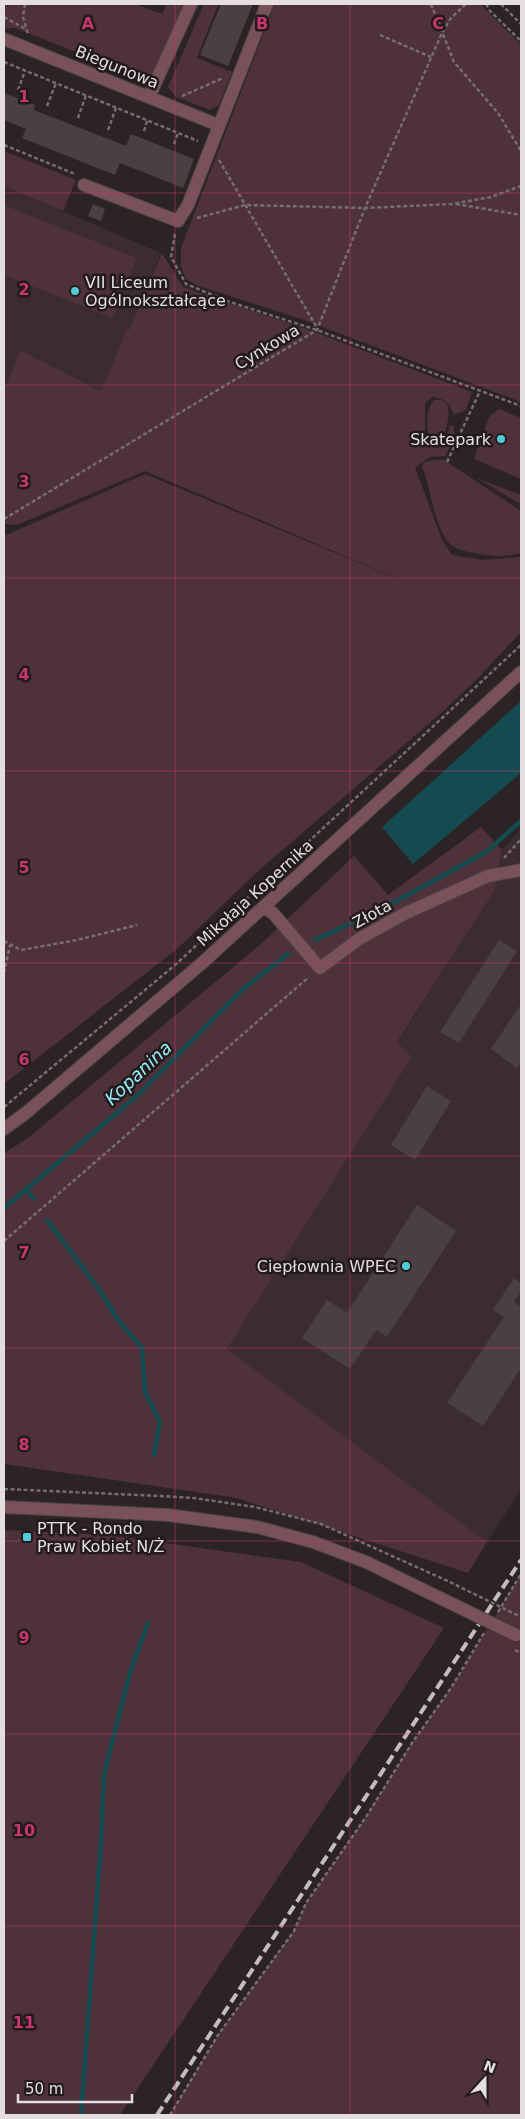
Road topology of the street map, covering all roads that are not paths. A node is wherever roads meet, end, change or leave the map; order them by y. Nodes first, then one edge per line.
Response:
1 (191, 4) edge
2 (267, 4) edge
3 (4, 39) edge
4 (149, 97) junction
5 (218, 125) junction
6 (84, 185) road end
7 (521, 672) edge
8 (521, 870) edge
9 (264, 908) junction
10 (4, 1130) edge
11 (4, 1507) edge
12 (518, 1636) edge

1 - 4 street
2 - 5 street
3 - 4 street, Biegunowa
4 - 5 street, Biegunowa
5 - 6 street
7 - 9 street, Mikołaja Kopernika
8 - 9 street, Złota
9 - 10 street, Mikołaja Kopernika
11 - 12 street, bridge

